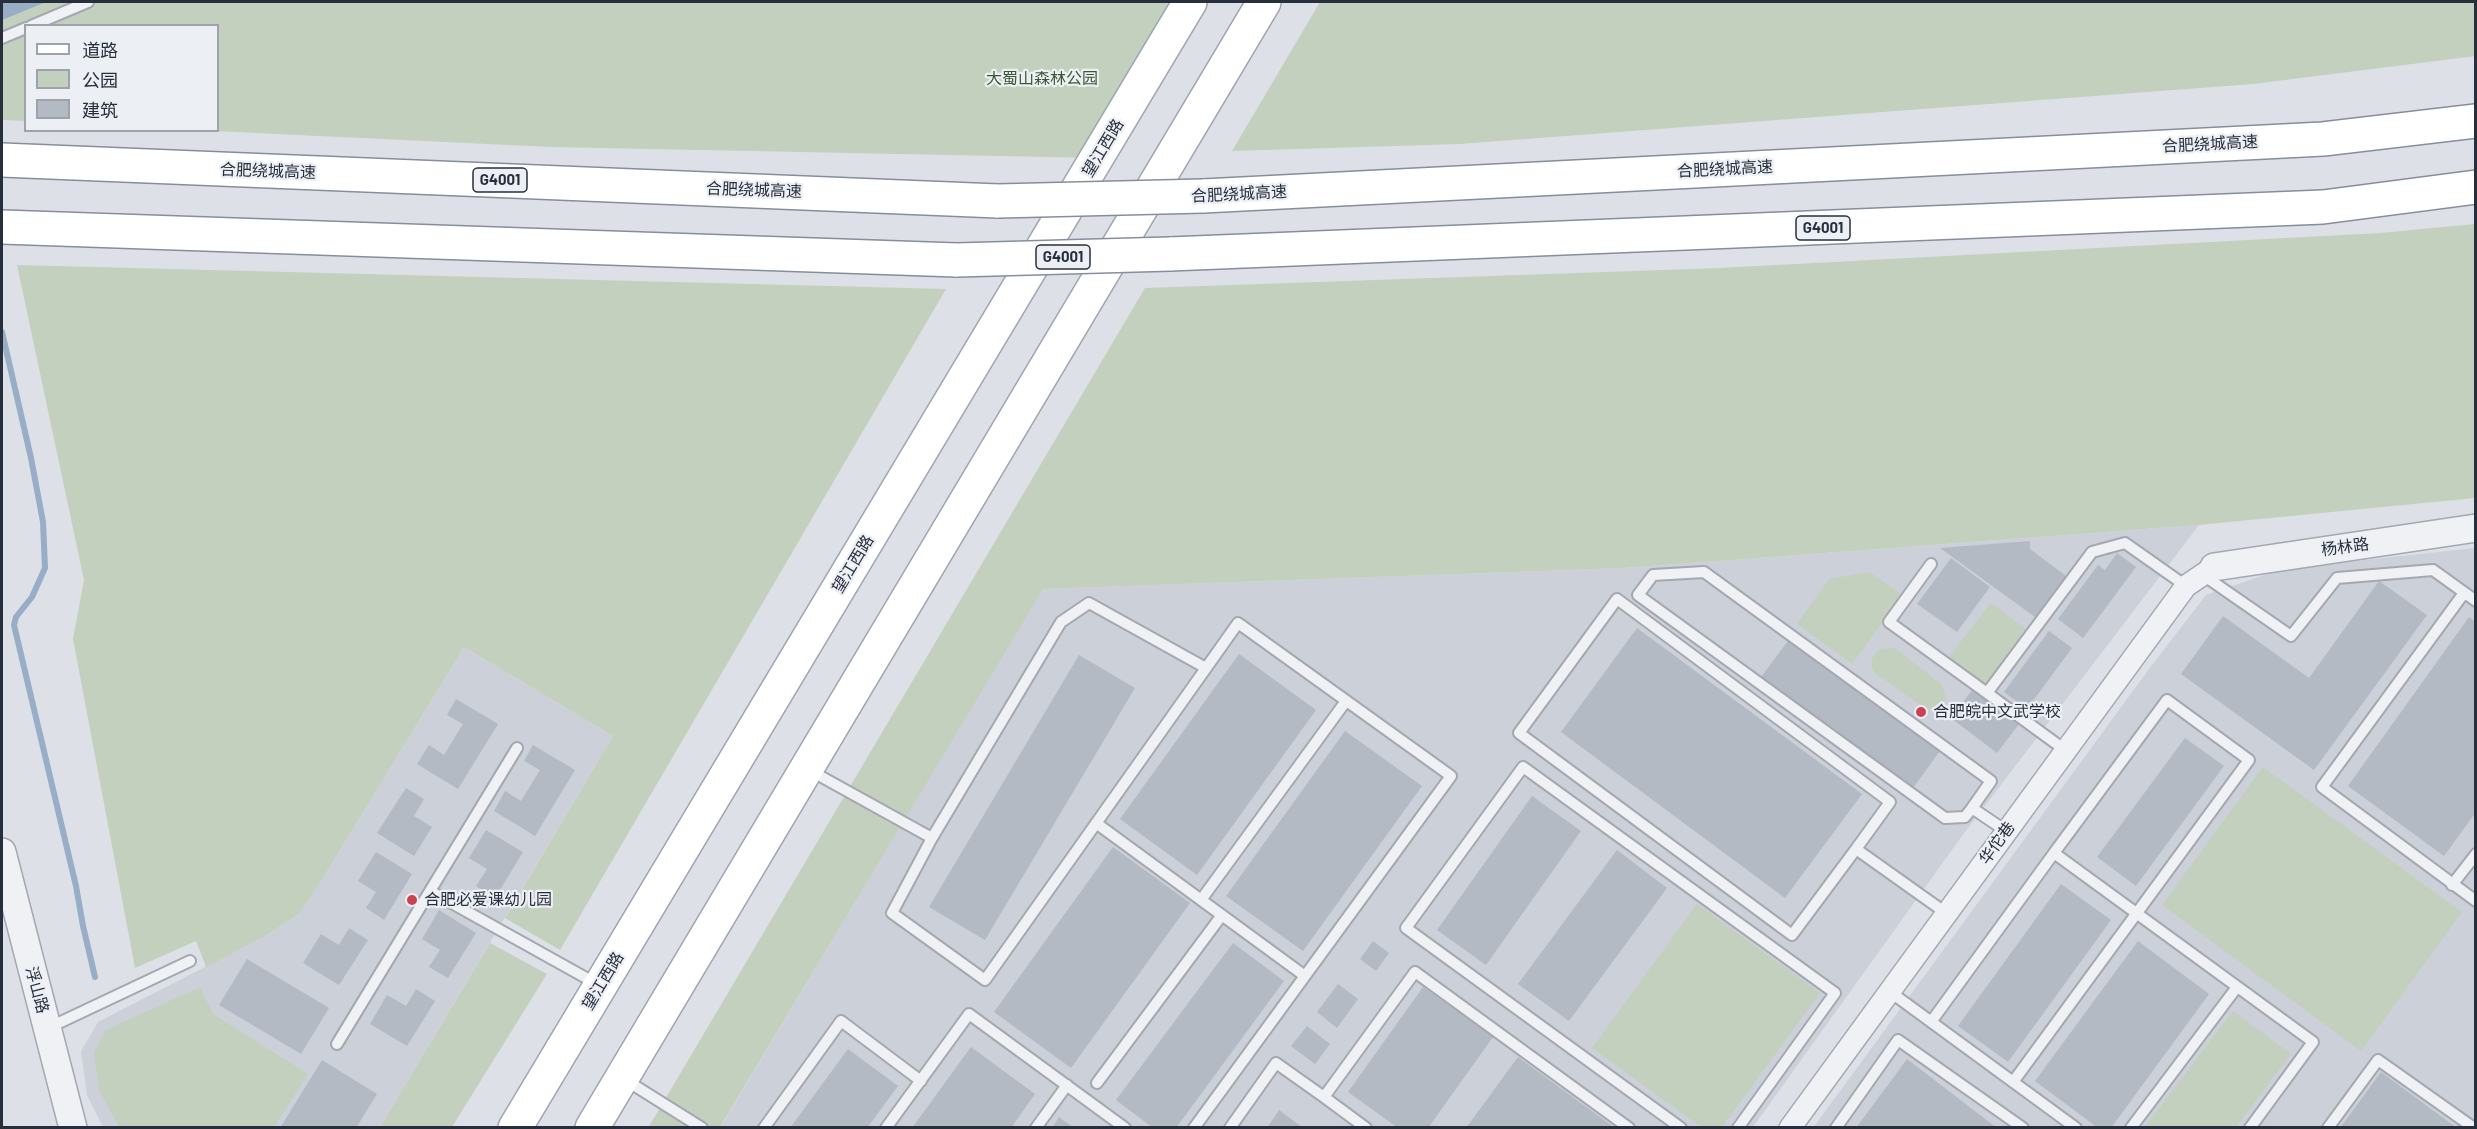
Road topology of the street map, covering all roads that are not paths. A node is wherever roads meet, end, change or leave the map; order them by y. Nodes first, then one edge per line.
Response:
1 (88, 2) edge
2 (1190, 2) edge
3 (1264, 2) edge
4 (36, 24) edge
5 (24, 29) edge
6 (2, 38) edge
7 (2475, 121) edge
8 (2, 160) edge
9 (2475, 187) edge
10 (2, 227) edge
11 (2475, 528) edge
12 (1931, 564) dead end
13 (2201, 576) junction
14 (2464, 593) junction
15 (2475, 601) edge
16 (1206, 668) junction
17 (1987, 693) junction
18 (1346, 701) junction
19 (517, 748) dead end
20 (2065, 750) junction
21 (805, 768) junction
22 (1972, 808) junction
23 (1096, 823) junction
24 (2006, 831) junction
25 (933, 838) junction
26 (1856, 849) junction
27 (2, 852) edge
28 (2055, 853) junction
29 (2475, 854) edge
30 (2452, 885) junction
31 (430, 891) junction
32 (1201, 900) junction
33 (2475, 901) edge
34 (1946, 913) junction
35 (2136, 913) junction
36 (1222, 915) junction
37 (190, 961) dead end
38 (1305, 976) junction
39 (600, 986) junction
40 (2237, 987) junction
41 (1889, 991) junction
42 (1931, 1022) junction
43 (47, 1028) junction
44 (337, 1044) dead end
45 (621, 1078) junction
46 (921, 1081) junction
47 (2013, 1082) junction
48 (1098, 1083) dead end
49 (1067, 1085) junction
50 (1324, 1097) junction
51 (73, 1128) edge
52 (515, 1128) edge
53 (592, 1128) edge
54 (702, 1128) edge
55 (764, 1128) edge
56 (886, 1128) edge
57 (1036, 1128) edge
58 (1125, 1128) edge
59 (1194, 1128) edge
60 (1230, 1128) edge
61 (1366, 1128) edge
62 (1629, 1128) edge
63 (1681, 1128) edge
64 (1738, 1128) edge
65 (1790, 1128) edge
66 (1836, 1128) edge
67 (2023, 1128) edge
68 (2076, 1128) edge
69 (2131, 1128) edge
70 (2250, 1128) edge
71 (2328, 1128) edge
72 (2474, 1128) edge

1 - 4 lane
2 - 39 main road, 望江西路
3 - 21 main road
5 - 6 lane
7 - 8 main road, 合肥绕城高速 / G4001, bridge
9 - 10 main road, G4001, bridge
11 - 13 street, 杨林路
12 - 17 lane
13 - 14 lane
13 - 17 lane
13 - 20 street, 华佗巷
14 - 15 lane
14 - 30 lane
16 - 18 lane
16 - 23 lane
16 - 25 lane
17 - 20 lane
18 - 32 lane
18 - 38 lane
19 - 31 lane
20 - 24 street, 华佗巷
21 - 25 lane
21 - 45 main road
22 - 22 lane
22 - 24 lane
23 - 25 lane
23 - 32 lane
24 - 34 street, 华佗巷
26 - 26 lane
26 - 34 lane
27 - 43 street, 浮山路
28 - 35 lane
28 - 35 lane
28 - 42 lane
29 - 30 lane
30 - 33 lane
31 - 39 lane
31 - 44 lane
32 - 36 lane
34 - 41 street, 华佗巷
35 - 40 lane
35 - 47 lane
36 - 38 lane
36 - 48 lane
37 - 43 lane
38 - 59 lane
39 - 52 main road, 望江西路
40 - 69 lane
40 - 70 lane
41 - 42 lane
41 - 65 street, 华佗巷
42 - 47 lane
43 - 51 street, 浮山路
45 - 53 main road
45 - 54 lane
46 - 49 lane
46 - 55 lane
46 - 56 lane
47 - 68 lane
49 - 57 lane
49 - 58 lane
50 - 60 lane
50 - 61 lane
50 - 62 lane
63 - 64 lane
66 - 67 lane
71 - 72 lane

